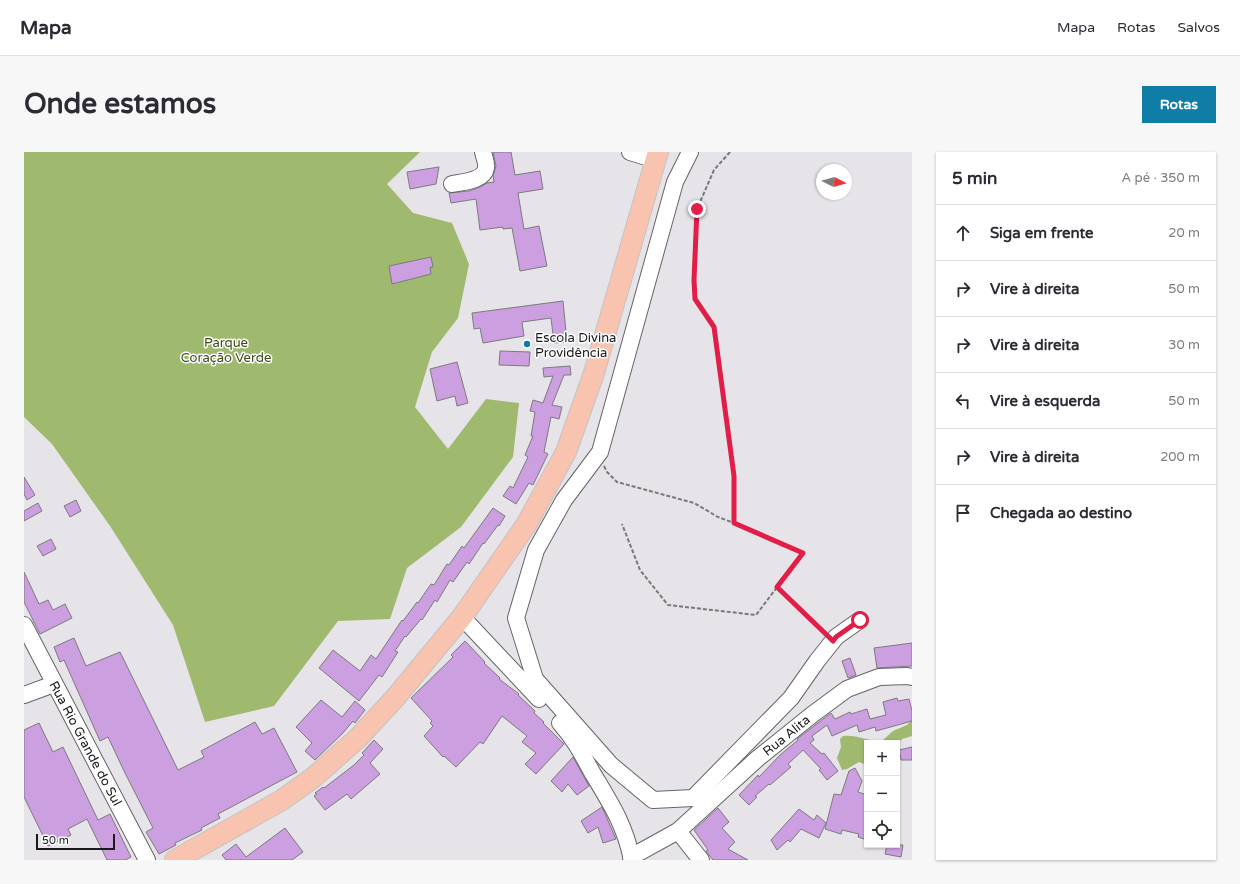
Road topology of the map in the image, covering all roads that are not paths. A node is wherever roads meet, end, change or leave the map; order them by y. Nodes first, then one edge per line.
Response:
1 (483, 152) edge
2 (630, 152) edge
3 (690, 152) edge
4 (657, 156) edge
5 (452, 184) dead end
6 (462, 617) junction
7 (860, 620) dead end
8 (24, 625) edge
9 (912, 677) edge
10 (54, 684) junction
11 (24, 695) edge
12 (678, 831) junction
13 (632, 858) edge
14 (147, 860) edge
15 (176, 860) edge
16 (700, 860) edge

1 - 5 street
2 - 4 street
3 - 7 street
4 - 6 main road
6 - 13 street
6 - 15 main road
8 - 10 street, Rua Rio Grande do Sul
9 - 12 street, Rua Alita
10 - 11 street
10 - 14 street, Rua Rio Grande do Sul
12 - 13 street, Rua Alita
12 - 16 street

